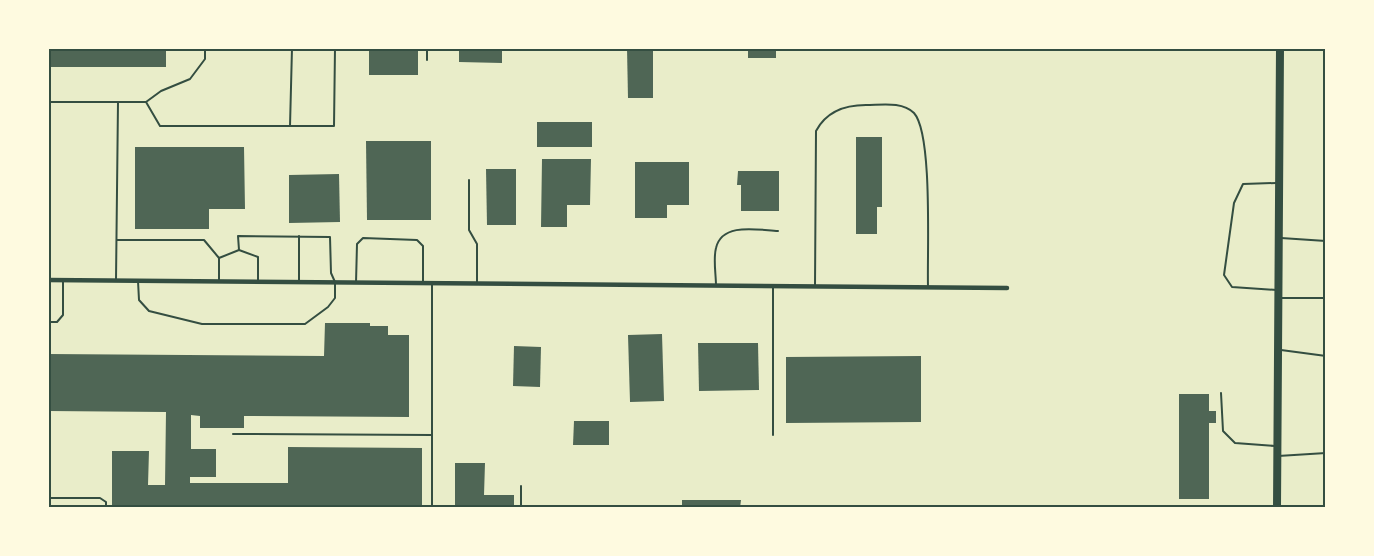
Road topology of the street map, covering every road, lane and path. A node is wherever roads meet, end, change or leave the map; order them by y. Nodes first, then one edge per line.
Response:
1 (205, 48) edge
2 (292, 48) edge
3 (334, 48) edge
4 (427, 48) edge
5 (1280, 48) edge
6 (427, 60) dead end
7 (48, 102) edge
8 (118, 102) junction
9 (146, 102) junction
10 (290, 126) junction
11 (469, 180) dead end
12 (1279, 183) junction
13 (778, 231) dead end
14 (299, 236) junction
15 (1279, 238) junction
16 (117, 240) junction
17 (1326, 241) edge
18 (239, 250) junction
19 (219, 258) junction
20 (48, 280) edge
21 (63, 280) junction
22 (116, 280) junction
23 (138, 281) junction
24 (219, 281) junction
25 (258, 282) junction
26 (298, 282) junction
27 (335, 282) junction
28 (356, 283) junction
29 (423, 283) junction
30 (432, 283) junction
31 (477, 284) junction
32 (716, 286) junction
33 (773, 286) junction
34 (815, 287) junction
35 (928, 288) junction
36 (1007, 288) dead end
37 (1278, 294) junction
38 (1326, 298) edge
39 (48, 322) edge
40 (1278, 350) junction
41 (1326, 356) edge
42 (1221, 393) dead end
43 (232, 434) dead end
44 (432, 435) junction
45 (773, 435) dead end
46 (1278, 446) junction
47 (1326, 453) edge
48 (1278, 456) junction
49 (521, 486) dead end
50 (48, 498) edge
51 (106, 508) edge
52 (432, 508) edge
53 (521, 508) edge
54 (1277, 508) edge

1 - 9 lane
2 - 10 lane
3 - 10 lane
4 - 6 lane
5 - 12 main road
7 - 8 lane
8 - 9 lane
8 - 16 lane
9 - 10 lane
11 - 31 lane
12 - 15 main road
12 - 37 lane
13 - 32 lane
14 - 18 lane
14 - 26 lane
14 - 27 lane
15 - 17 lane
15 - 37 main road
16 - 19 lane
16 - 22 lane
18 - 19 lane
18 - 25 lane
19 - 24 lane
20 - 21 street
21 - 22 street
21 - 39 lane
22 - 23 street
23 - 24 street
23 - 27 lane
24 - 25 street
25 - 26 street
26 - 27 street
27 - 28 street
28 - 29 street
28 - 29 lane
29 - 30 street
30 - 31 street
30 - 44 lane
31 - 32 street
32 - 33 street
33 - 34 street
33 - 45 lane
34 - 35 street
34 - 35 lane
35 - 36 street
37 - 38 lane
37 - 40 main road
40 - 41 lane
40 - 46 main road
42 - 46 lane
43 - 44 lane
44 - 52 lane
46 - 48 main road
47 - 48 lane
48 - 54 main road
49 - 53 lane
50 - 51 lane

